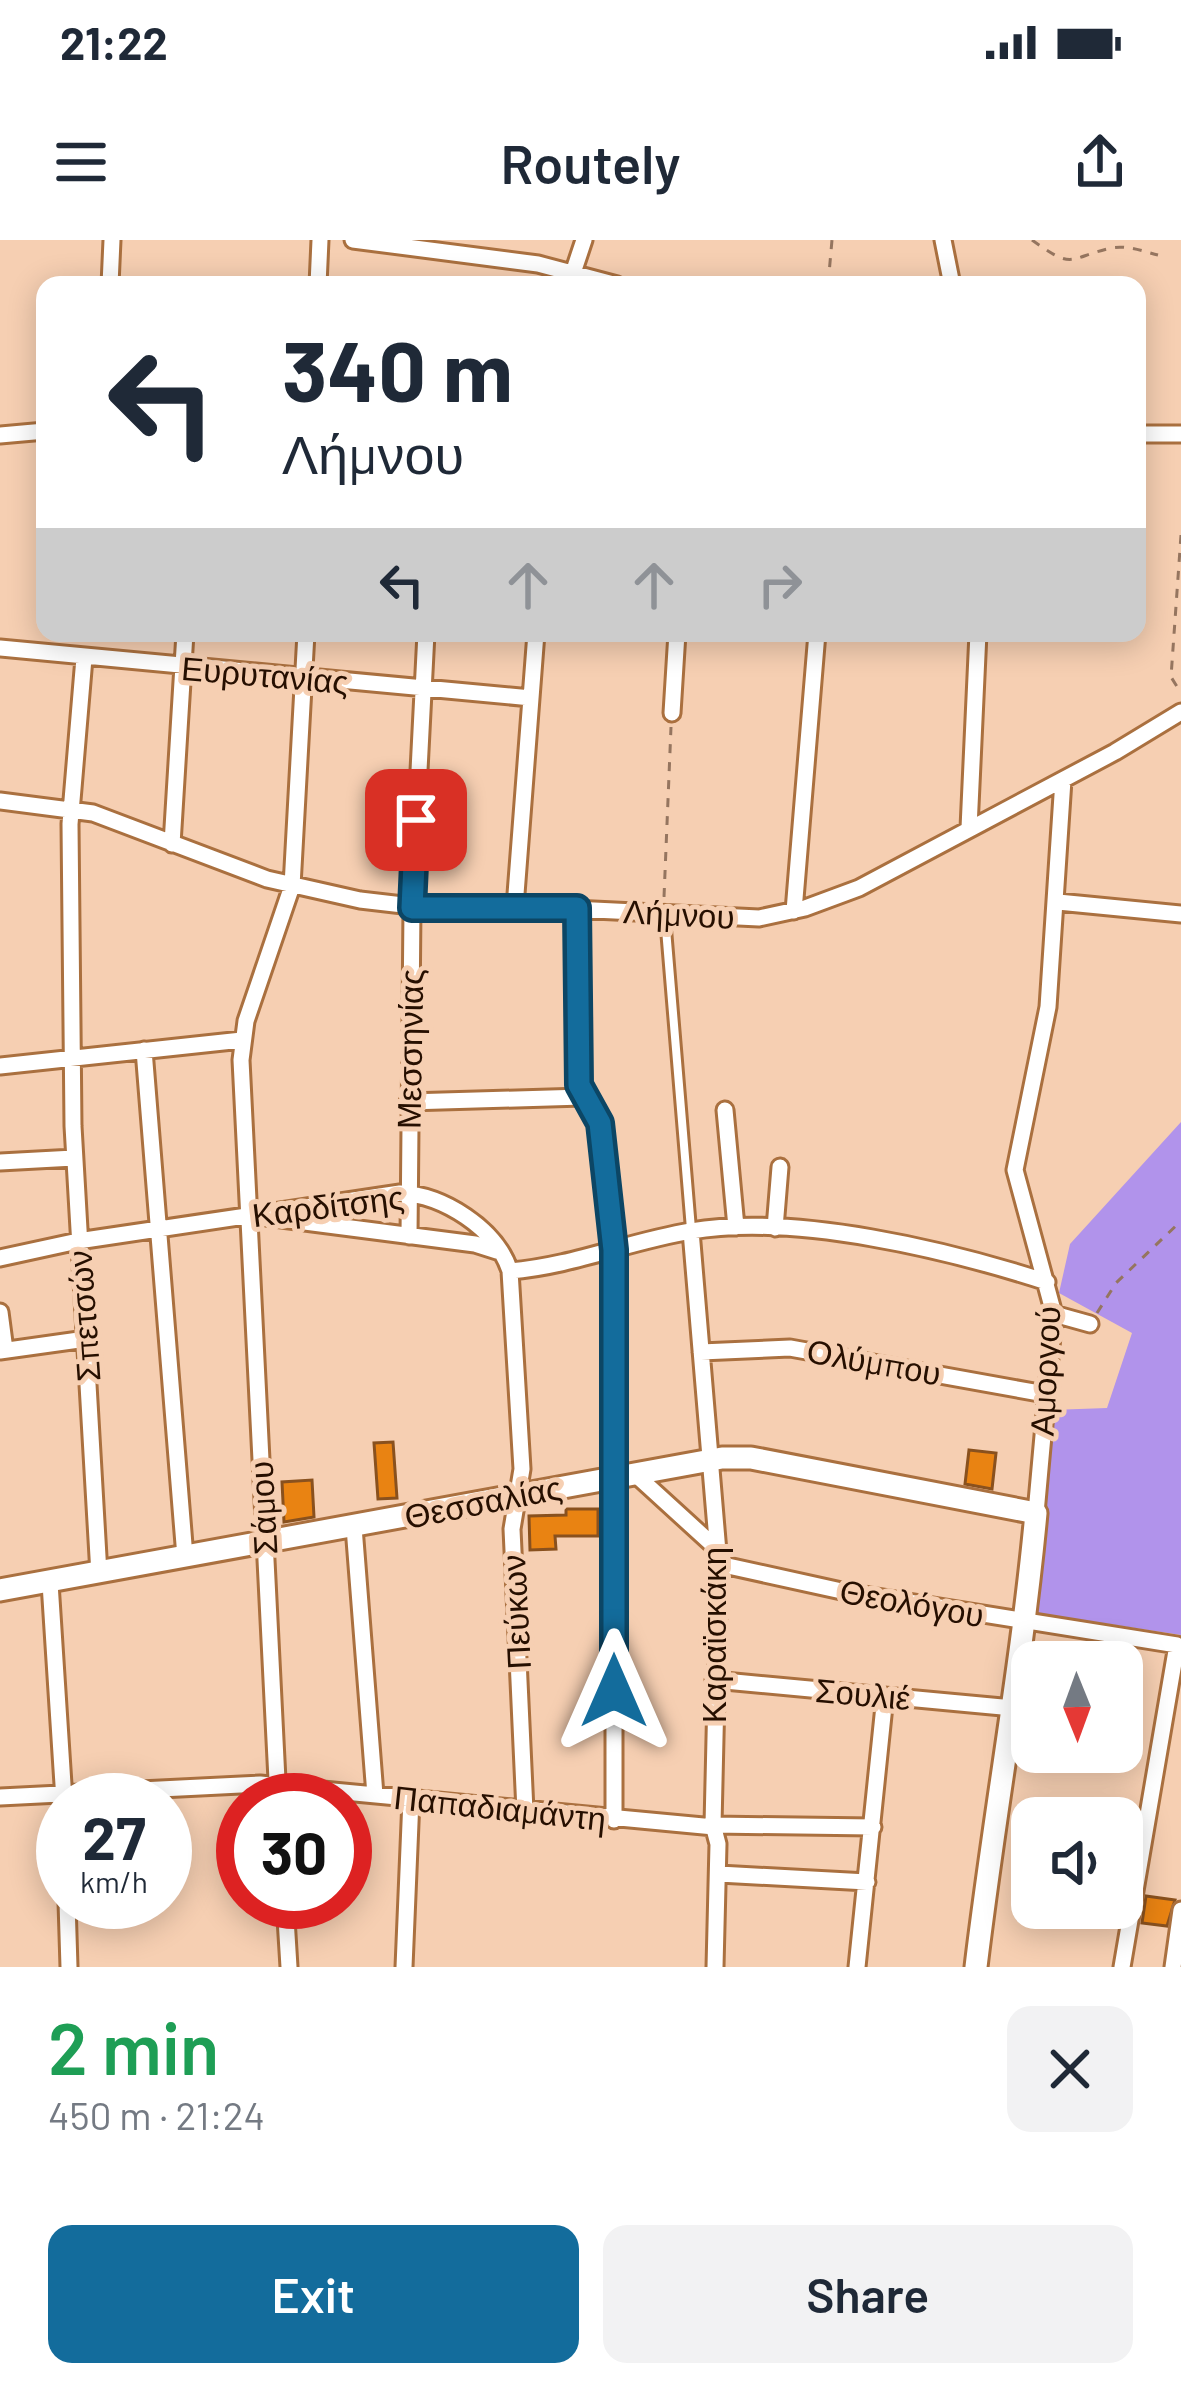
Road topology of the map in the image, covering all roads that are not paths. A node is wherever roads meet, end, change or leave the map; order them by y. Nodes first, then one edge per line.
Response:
1 (112, 240) edge
2 (320, 240) edge
3 (353, 240) edge
4 (584, 240) edge
5 (944, 240) edge
6 (110, 276) edge
7 (319, 276) edge
8 (564, 276) edge
9 (572, 276) edge
10 (950, 276) edge
11 (36, 432) edge
12 (1146, 434) edge
13 (1181, 434) edge
14 (0, 435) edge
15 (184, 642) edge
16 (305, 642) edge
17 (425, 642) edge
18 (535, 642) edge
19 (676, 642) edge
20 (817, 642) edge
21 (978, 642) edge
22 (0, 648) edge
23 (84, 658) junction
24 (183, 668) junction
25 (303, 680) junction
26 (422, 689) junction
27 (531, 698) junction
28 (1181, 712) edge
29 (672, 713) road end
30 (1063, 780) junction
31 (0, 801) edge
32 (70, 807) junction
33 (969, 828) junction
34 (172, 844) junction
35 (292, 886) junction
36 (1058, 902) junction
37 (515, 907) junction
38 (412, 908) junction
39 (577, 908) junction
40 (794, 911) junction
41 (1181, 914) edge
42 (665, 916) junction
43 (242, 1040) junction
44 (144, 1050) junction
45 (72, 1058) junction
46 (0, 1066) edge
47 (583, 1097) junction
48 (408, 1102) junction
49 (725, 1110) dead end
50 (74, 1158) junction
51 (0, 1162) edge
52 (780, 1168) dead end
53 (409, 1193) junction
54 (251, 1216) junction
55 (736, 1227) junction
56 (158, 1228) junction
57 (775, 1228) junction
58 (691, 1231) junction
59 (409, 1236) junction
60 (78, 1241) junction
61 (614, 1250) junction
62 (501, 1252) junction
63 (0, 1258) edge
64 (510, 1271) junction
65 (1047, 1282) junction
66 (0, 1312) edge
67 (1054, 1314) junction
68 (1090, 1324) road end
69 (86, 1339) junction
70 (3, 1350) edge
71 (701, 1352) junction
72 (1045, 1394) junction
73 (708, 1461) junction
74 (625, 1476) junction
75 (517, 1496) junction
76 (1036, 1513) junction
77 (353, 1527) junction
78 (264, 1541) junction
79 (715, 1547) junction
80 (185, 1557) junction
81 (719, 1564) junction
82 (98, 1574) junction
83 (50, 1583) junction
84 (0, 1590) edge
85 (1026, 1623) junction
86 (1023, 1641) edge
87 (714, 1680) junction
88 (885, 1696) junction
89 (1011, 1708) edge
90 (1011, 1715) edge
91 (62, 1773) edge
92 (277, 1773) edge
93 (372, 1795) edge
94 (375, 1795) junction
95 (0, 1797) edge
96 (36, 1797) edge
97 (411, 1799) junction
98 (525, 1811) junction
99 (614, 1820) junction
100 (714, 1826) junction
101 (873, 1827) junction
102 (718, 1874) junction
103 (867, 1882) junction
104 (1181, 1910) edge
105 (68, 1929) edge
106 (287, 1929) edge
107 (69, 1967) edge
108 (289, 1967) edge
109 (404, 1967) edge
110 (716, 1967) edge
111 (857, 1967) edge
112 (976, 1967) edge
113 (1122, 1967) edge
114 (1173, 1967) edge

1 - 6 street
2 - 7 street
3 - 8 street
4 - 9 street
5 - 10 street
11 - 14 street
12 - 13 street
15 - 24 street
16 - 25 street
17 - 26 street, Μεσσηνίας
18 - 27 street
19 - 29 street
20 - 40 street
21 - 33 street
22 - 23 street, Ευρυτανίας
23 - 24 street, Ευρυτανίας
23 - 32 street, Σπετσών
24 - 25 street, Ευρυτανίας
24 - 34 street
25 - 26 street, Ευρυτανίας
25 - 35 street
26 - 27 street, Ευρυτανίας
26 - 38 street, Μεσσηνίας
27 - 37 street
28 - 30 street, Λήμνου
30 - 33 street, Λήμνου
30 - 36 street, Αμοργού
31 - 32 street, Λήμνου
32 - 34 street, Λήμνου
32 - 45 street, Σπετσών
33 - 40 street, Λήμνου
34 - 35 street, Λήμνου
35 - 38 street, Λήμνου
35 - 43 street
36 - 41 street
36 - 65 street, Αμοργού
37 - 38 street, Λήμνου
37 - 39 street, Λήμνου
38 - 48 street, Μεσσηνίας
39 - 42 street, Λήμνου
39 - 47 street
40 - 42 street, Λήμνου
42 - 58 lane
43 - 44 street
43 - 54 street, Σάμου
44 - 45 street
44 - 56 street
45 - 46 street
45 - 50 street, Σπετσών
47 - 48 street
47 - 61 street
48 - 53 street, Μεσσηνίας
49 - 55 street
50 - 51 street
50 - 60 street, Σπετσών
52 - 57 street
53 - 54 street, Καρδίτσης
53 - 59 street, Μεσσηνίας
53 - 62 street, Καρδίτσης
54 - 56 street, Καρδίτσης
54 - 59 street
54 - 78 street, Σάμου
55 - 57 street
55 - 58 street
56 - 60 street, Καρδίτσης
56 - 80 street
57 - 65 street
58 - 61 street
58 - 71 street, Καραϊσκάκη
59 - 62 street
60 - 63 street, Καρδίτσης
60 - 69 street, Σπετσών
61 - 64 street
61 - 74 street
62 - 64 street, Καρδίτσης
64 - 75 street, Πεύκων
65 - 67 street, Αμοργού
66 - 70 street
67 - 68 street
67 - 72 street, Αμοργού
69 - 70 street
69 - 82 street, Σπετσών
71 - 72 street, Ολύμπου
71 - 73 street, Καραϊσκάκη
72 - 76 street, Αμοργού
73 - 74 street, Θεσσαλίας
73 - 76 street, Θεσσαλίας
73 - 79 street, Καραϊσκάκη
74 - 75 street, Θεσσαλίας
74 - 79 street
74 - 99 street
75 - 77 street, Θεσσαλίας
75 - 98 street, Πεύκων
76 - 85 street, Αμοργού
77 - 78 street, Θεσσαλίας
77 - 94 street
78 - 80 street, Θεσσαλίας
78 - 92 street, Σάμου
79 - 81 street, Καραϊσκάκη
80 - 82 street, Θεσσαλίας
81 - 85 street, Θεολόγου
81 - 87 street, Καραϊσκάκη
82 - 83 street, Θεσσαλίας
83 - 84 street, Θεσσαλίας
83 - 91 street
85 - 86 street, Αμοργού
85 - 113 street, Θεολόγου
87 - 88 street, Σουλιέ
87 - 100 street, Καραϊσκάκη
88 - 89 street, Σουλιέ
88 - 101 street
90 - 112 street, Αμοργού
93 - 94 street, Παπαδιαμάντη
94 - 97 street, Παπαδιαμάντη
95 - 96 street, Παπαδιαμάντη
97 - 98 street, Παπαδιαμάντη
97 - 109 street
98 - 99 street, Παπαδιαμάντη
99 - 100 street, Παπαδιαμάντη
100 - 101 street, Παπαδιαμάντη
100 - 102 street, Καραϊσκάκη
101 - 103 street
102 - 103 street
102 - 110 street, Καραϊσκάκη
103 - 111 street
104 - 114 street
105 - 107 street
106 - 108 street

